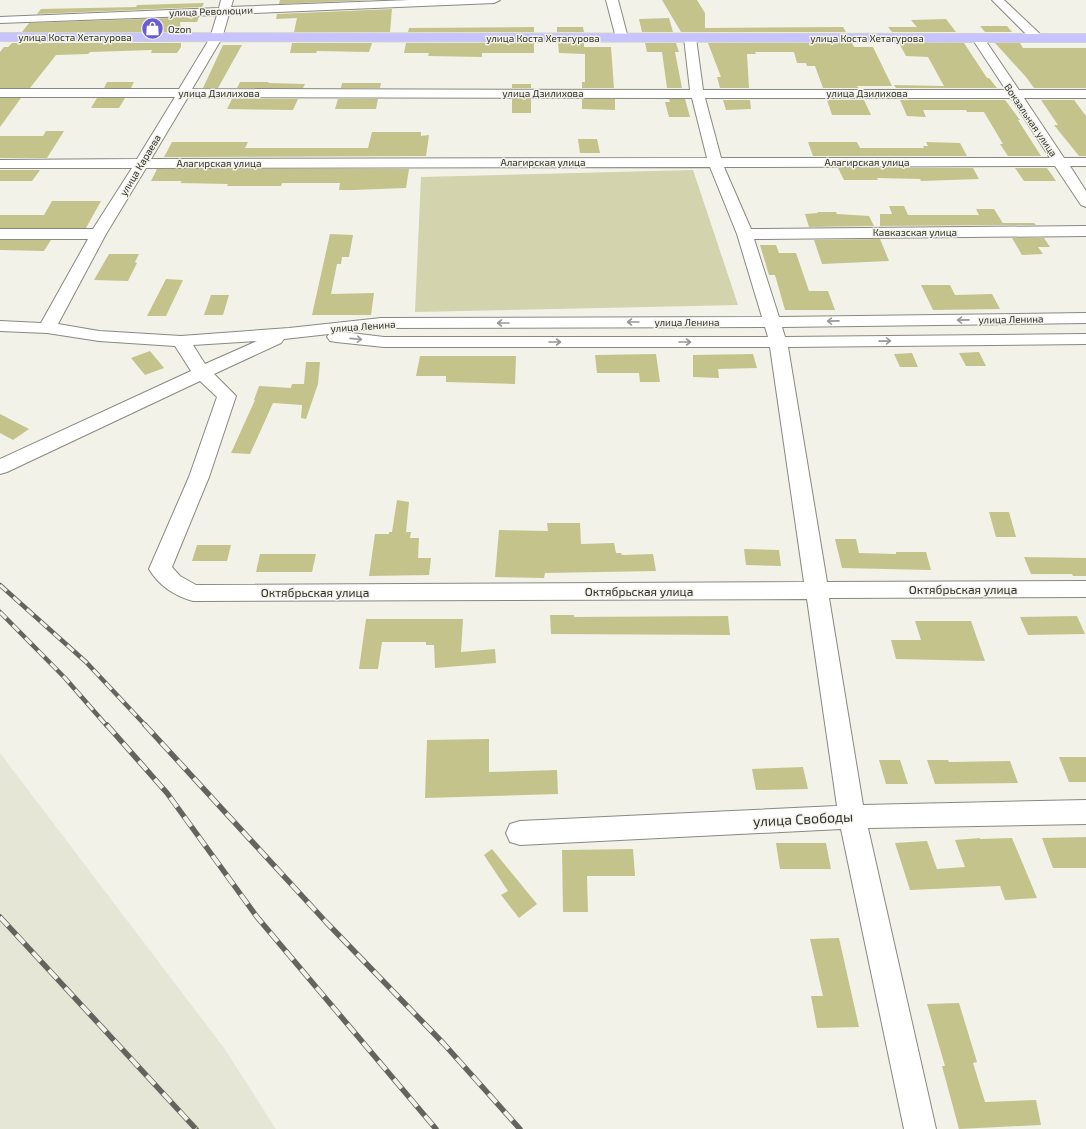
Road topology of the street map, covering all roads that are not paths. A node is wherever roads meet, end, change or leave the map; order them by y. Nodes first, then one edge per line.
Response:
1 (494, 0) edge
2 (612, 0) edge
3 (998, 0) edge
4 (225, 5) edge
5 (0, 20) edge
6 (0, 37) edge
7 (1036, 37) junction
8 (216, 38) junction
9 (622, 38) junction
10 (690, 38) junction
11 (977, 38) junction
12 (1086, 38) edge
13 (0, 93) edge
14 (183, 93) junction
15 (697, 93) junction
16 (1014, 94) junction
17 (1086, 94) edge
18 (715, 162) junction
19 (1059, 162) junction
20 (1086, 162) edge
21 (142, 163) junction
22 (0, 164) edge
23 (1086, 202) edge
24 (1086, 231) edge
25 (0, 234) edge
26 (98, 234) junction
27 (745, 234) junction
28 (1086, 318) edge
29 (772, 322) junction
30 (0, 326) edge
31 (47, 328) junction
32 (289, 333) junction
33 (1086, 339) edge
34 (181, 341) junction
35 (778, 342) junction
36 (202, 373) junction
37 (0, 467) edge
38 (1086, 590) edge
39 (816, 591) junction
40 (1086, 812) edge
41 (852, 817) junction
42 (520, 833) dead end
43 (920, 1129) edge

1 - 4 street, улица Революции
2 - 9 street
3 - 7 street
4 - 5 street, улица Революции
4 - 8 street, улица Караева
6 - 8 main road, улица Коста Хетагурова
7 - 11 main road, улица Коста Хетагурова
7 - 12 main road, улица Коста Хетагурова
8 - 9 main road, улица Коста Хетагурова
8 - 14 street, улица Караева
9 - 10 main road, улица Коста Хетагурова
10 - 11 main road, улица Коста Хетагурова
10 - 15 street
11 - 16 street, Вокзальная улица
13 - 14 street, улица Дзилихова
14 - 15 street, улица Дзилихова
14 - 21 street, улица Караева
15 - 16 street, улица Дзилихова
15 - 18 street
16 - 17 street, улица Дзилихова
16 - 19 street, Вокзальная улица
18 - 19 street, Алагирская улица
18 - 21 street, Алагирская улица
18 - 27 street
19 - 20 street, Алагирская улица
19 - 23 street, Вокзальная улица
21 - 22 street, Алагирская улица
21 - 26 street, улица Караева
24 - 27 street, Кавказская улица
25 - 26 street
26 - 31 street, улица Караева
27 - 29 street
28 -> 29 street, улица Ленина
29 -> 32 street, улица Ленина
29 - 35 street
30 - 31 street, улица Ленина
31 - 34 street, улица Ленина
32 - 34 street, улица Ленина
32 -> 35 street, улица Ленина
32 - 36 street
35 -> 33 street, улица Ленина
34 - 36 street
35 - 39 street
36 - 37 street
36 - 39 street, Октябрьская улица
38 - 39 street, Октябрьская улица
39 - 41 street
40 - 41 street, улица Свободы
41 - 42 street, улица Свободы
41 - 43 street

